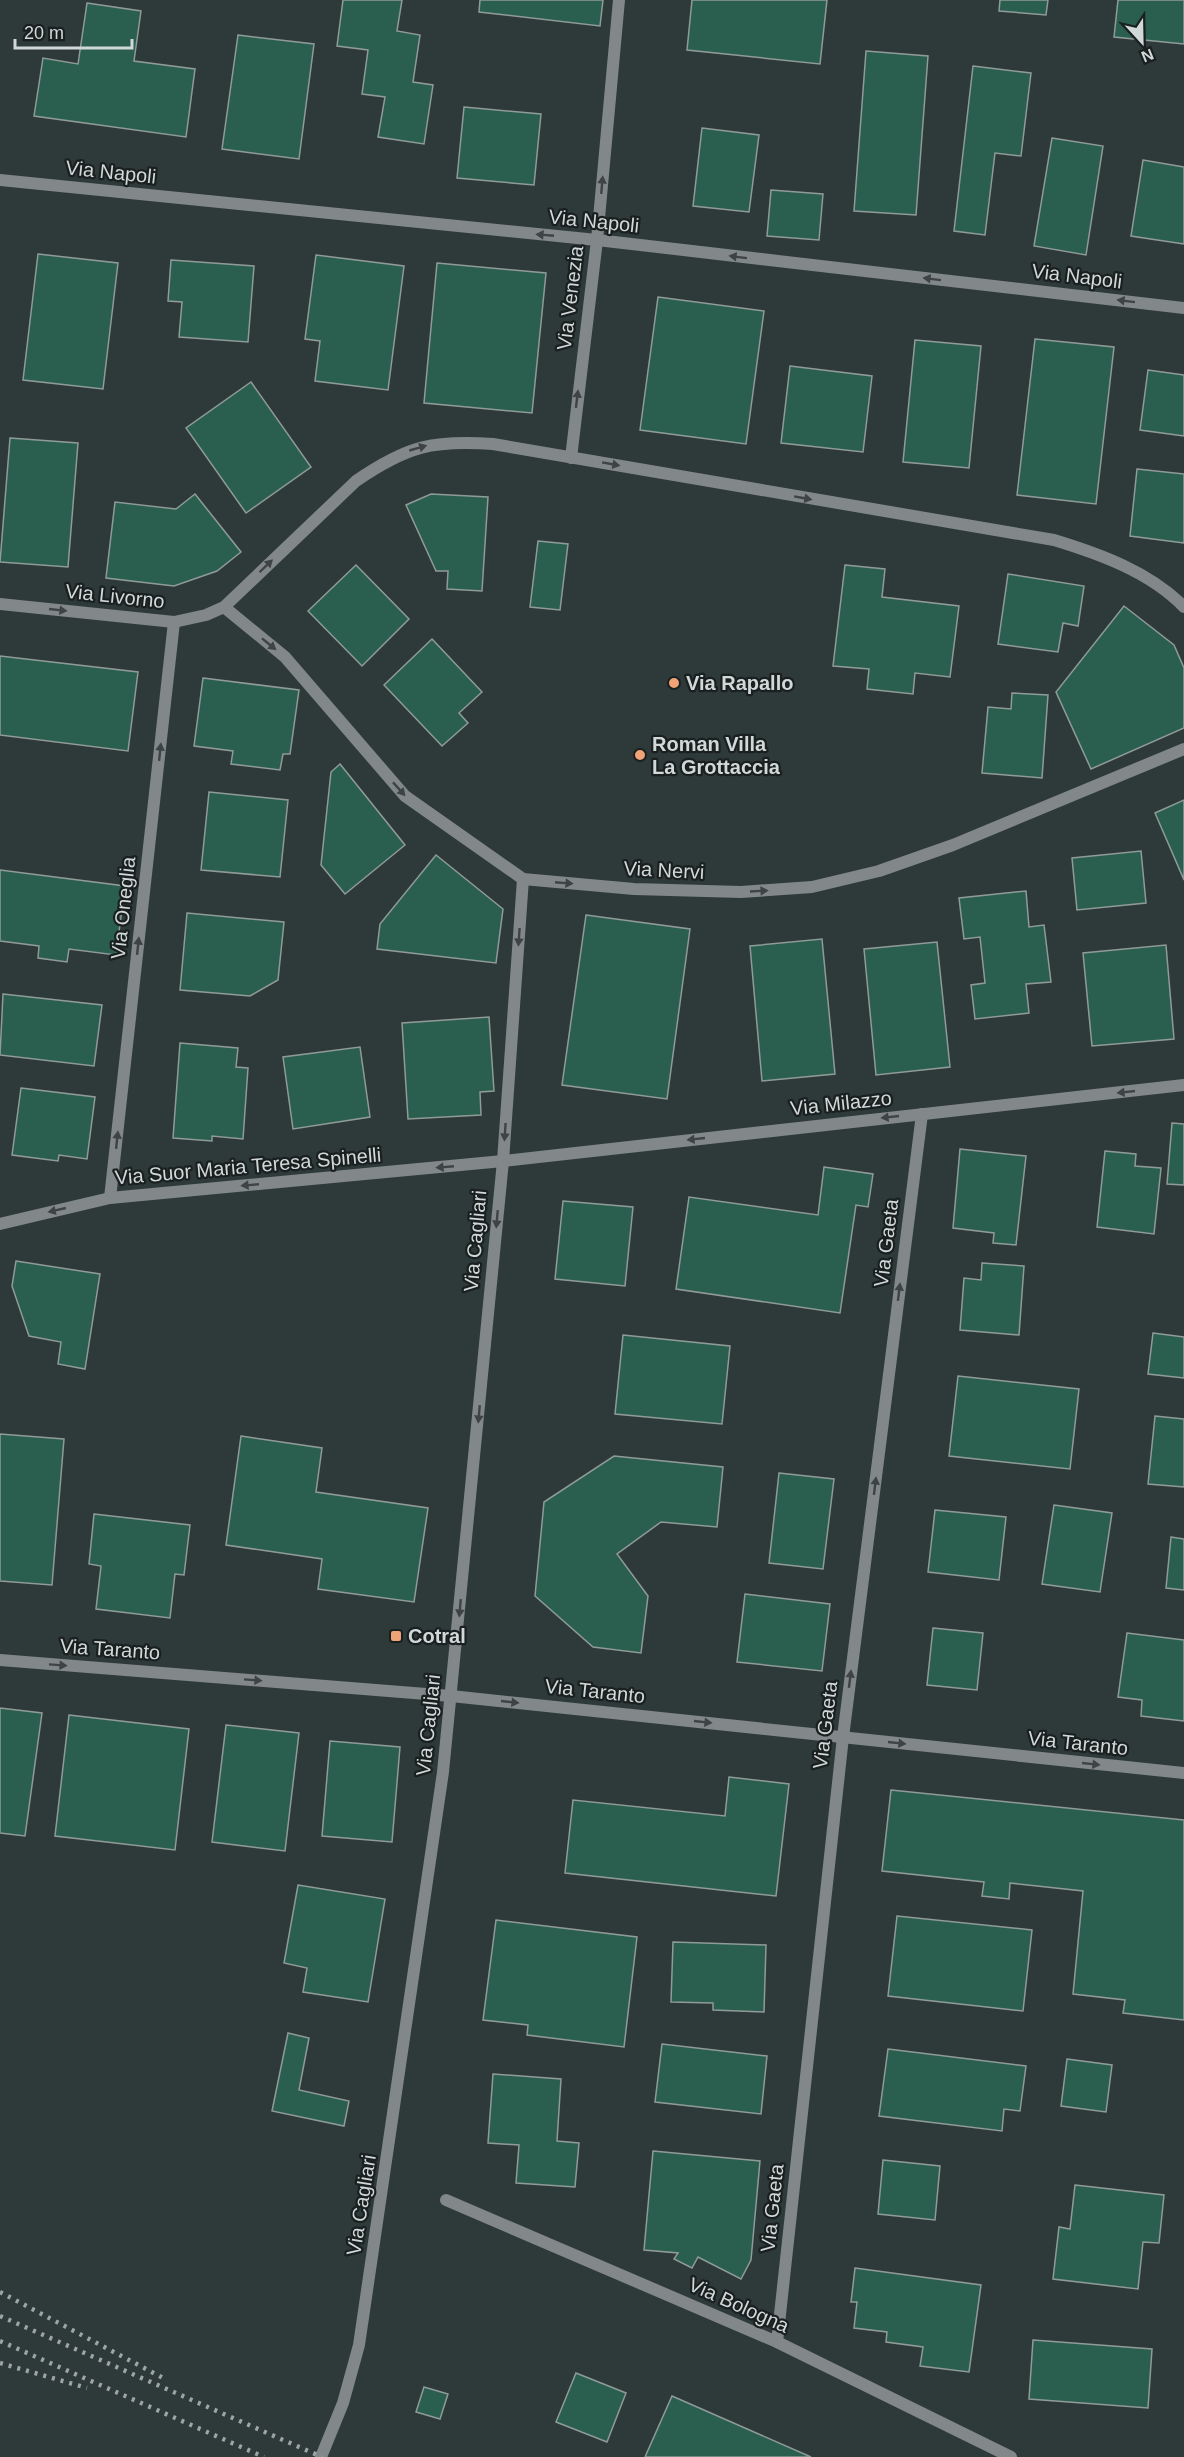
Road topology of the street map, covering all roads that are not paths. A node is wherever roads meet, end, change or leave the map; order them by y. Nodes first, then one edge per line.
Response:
1 (619, 0) edge
2 (0, 180) edge
3 (597, 240) junction
4 (1184, 308) edge
5 (570, 458) junction
6 (0, 604) edge
7 (224, 607) junction
8 (1184, 608) edge
9 (174, 622) junction
10 (1184, 749) edge
11 (523, 879) junction
12 (1184, 1085) edge
13 (922, 1114) junction
14 (503, 1161) junction
15 (110, 1198) junction
16 (0, 1224) edge
17 (0, 1660) edge
18 (451, 1696) junction
19 (843, 1737) junction
20 (1184, 1773) edge
21 (446, 2200) dead end
22 (777, 2342) junction
23 (321, 2457) edge
24 (1011, 2457) edge

3 -> 1 street, Via Venezia
3 -> 2 street, Via Napoli
4 -> 3 street, Via Napoli
5 -> 3 street, Via Venezia
7 -> 5 street
5 -> 8 street
6 -> 9 street, Via Livorno
7 - 9 street, Via Livorno
7 -> 11 street, Via Nervi
15 -> 9 street, Via Oneglia
11 -> 10 street, Via Nervi
11 -> 14 street, Via Cagliari
12 -> 13 street, Via Milazzo
13 -> 14 street, Via Milazzo
19 -> 13 street, Via Gaeta
14 -> 15 street, Via Suor Maria Teresa Spinelli
14 -> 18 street, Via Cagliari
15 -> 16 street, Via Suor Maria Teresa Spinelli
17 -> 18 street, Via Taranto
18 -> 19 street, Via Taranto
18 - 23 street, Via Cagliari
19 -> 20 street, Via Taranto
19 - 22 street, Via Gaeta
21 - 22 street, Via Bologna
22 - 24 street, Via Bologna

